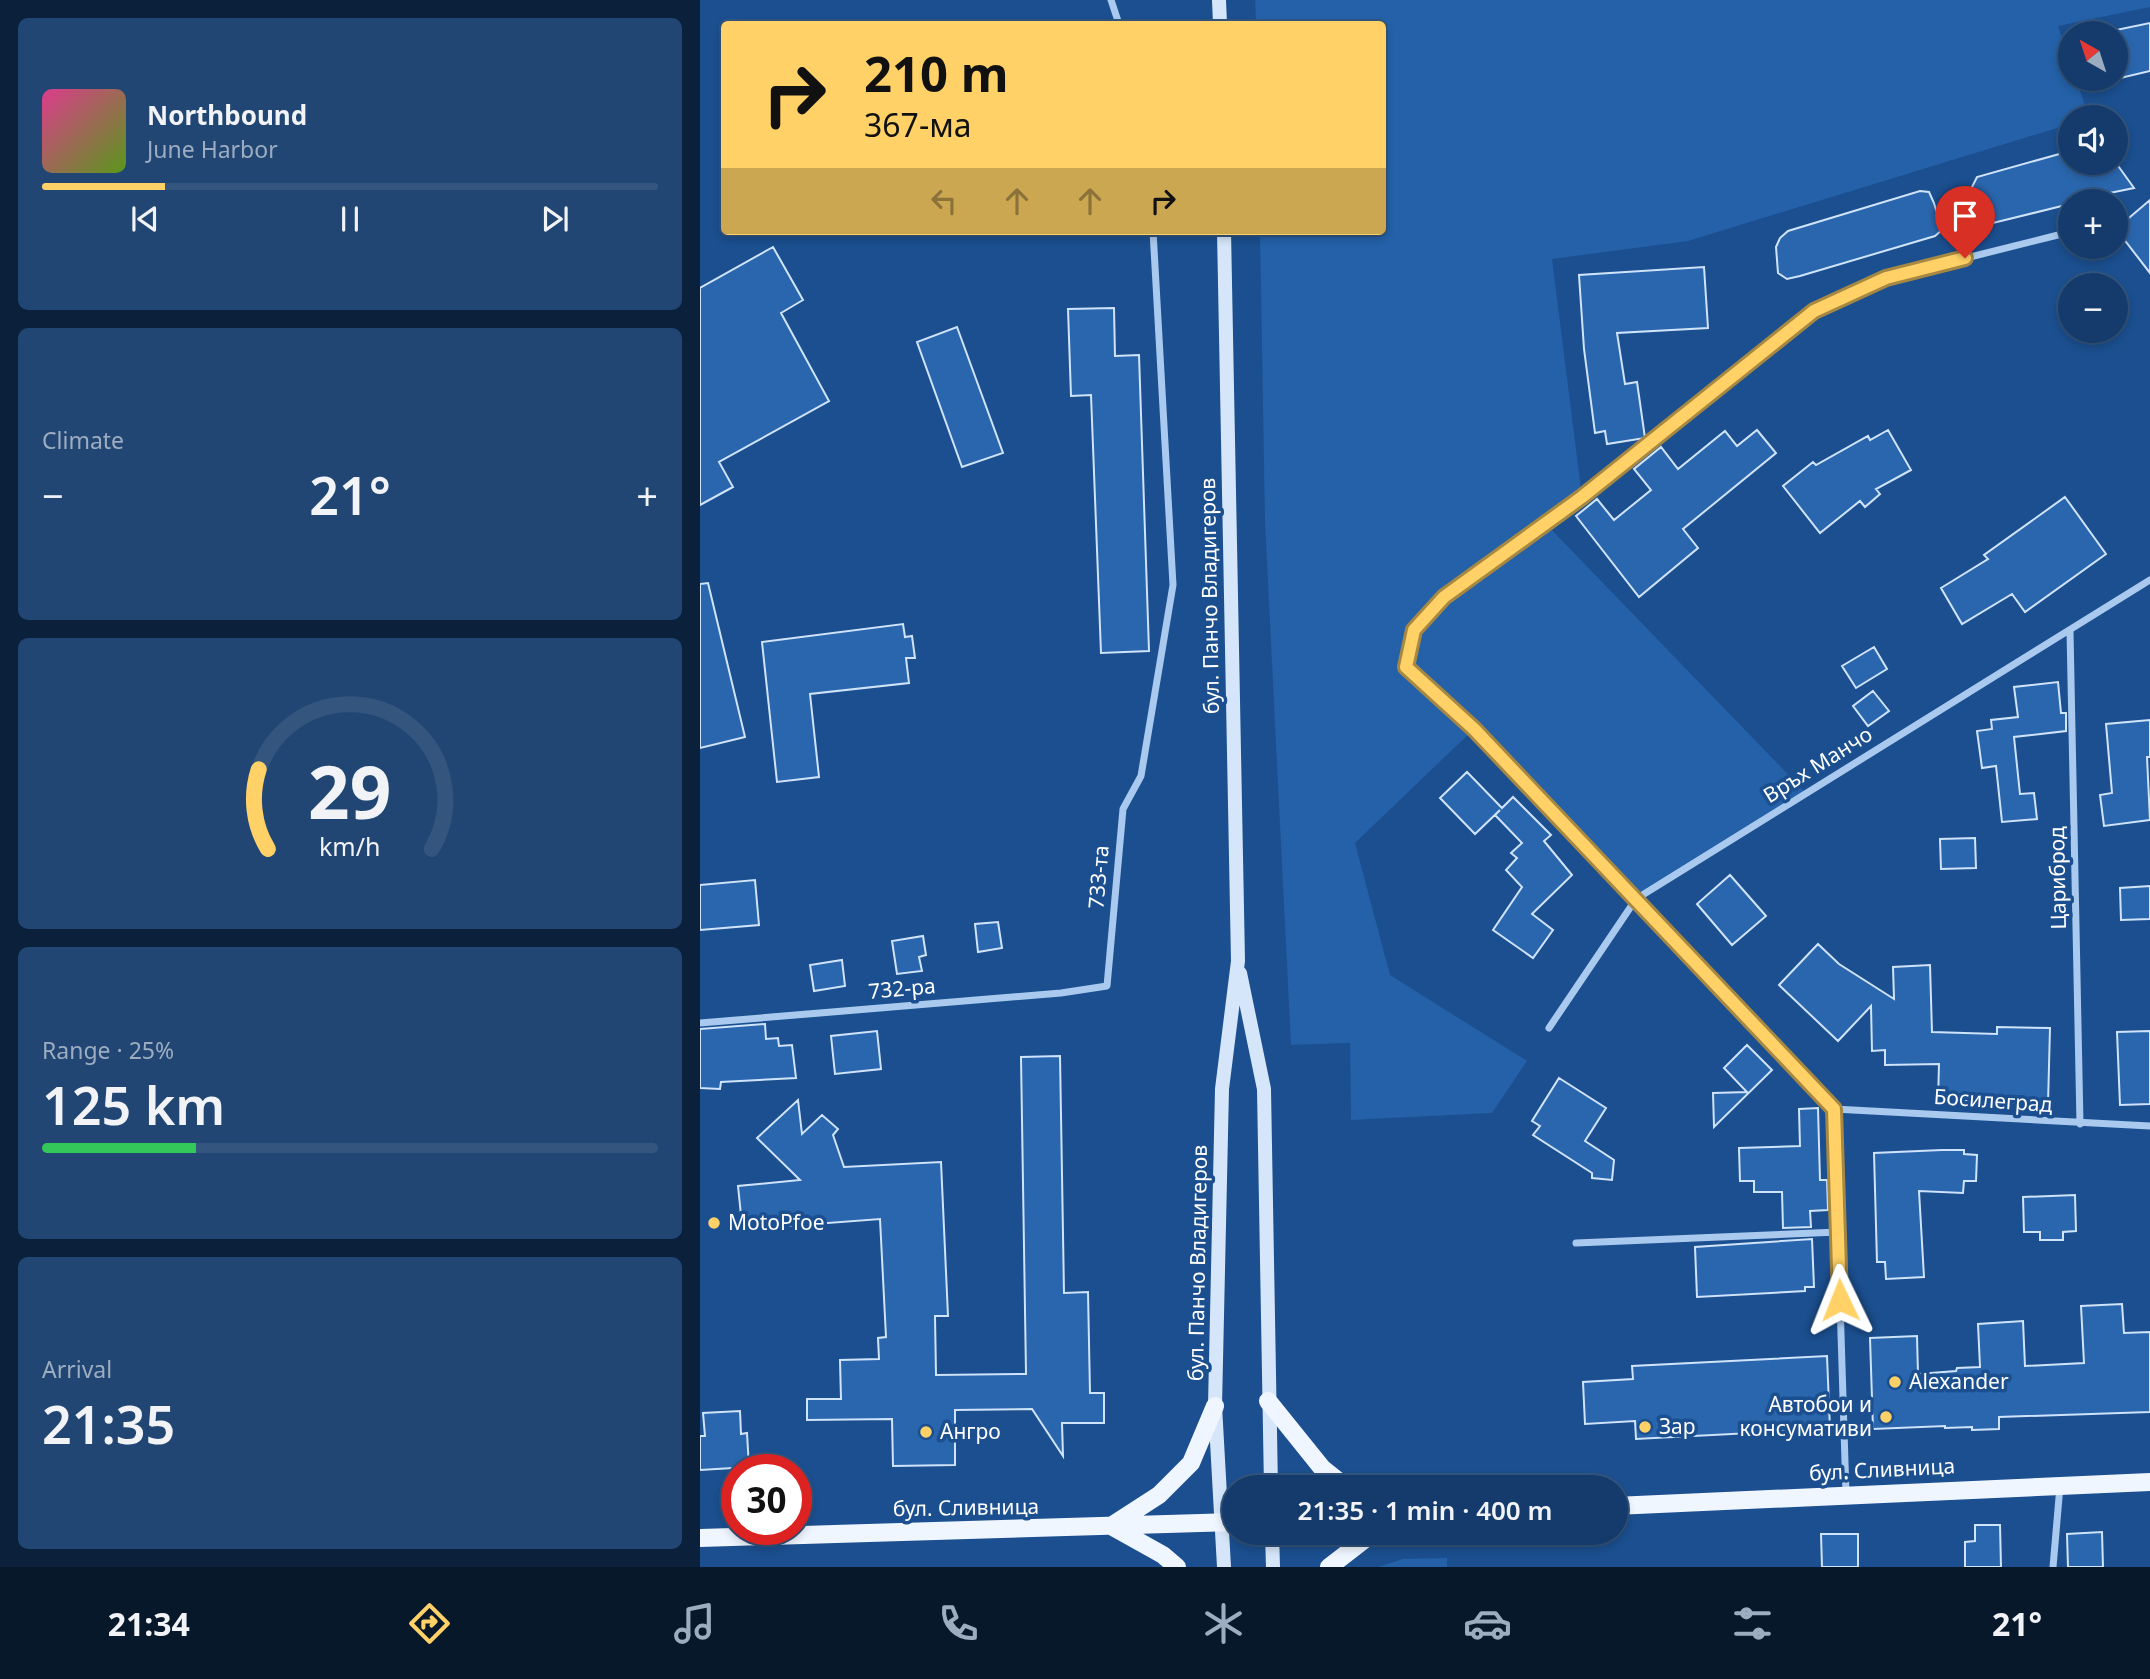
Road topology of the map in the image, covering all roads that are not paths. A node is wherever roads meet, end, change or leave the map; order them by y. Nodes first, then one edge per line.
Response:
1 (1111, 0) edge
2 (1219, 0) edge
3 (1118, 21) edge
4 (1220, 21) edge
5 (1153, 235) edge
6 (1224, 235) edge
7 (2058, 235) edge
8 (2150, 580) edge
9 (2070, 631) junction
10 (1636, 900) junction
11 (1238, 961) junction
12 (1107, 986) joint
13 (700, 1023) edge
14 (1549, 1028) dead end
15 (1834, 1109) junction
16 (2080, 1124) junction
17 (2150, 1126) edge
18 (1838, 1233) junction
19 (1576, 1243) dead end
20 (1268, 1401) junction
21 (1215, 1406) junction
22 (1223, 1475) edge
23 (1270, 1475) edge
24 (1331, 1475) edge
25 (2150, 1482) edge
26 (2060, 1485) junction
27 (1846, 1495) junction
28 (1628, 1505) edge
29 (1222, 1523) edge
30 (1111, 1526) junction
31 (700, 1538) edge
32 (1226, 1545) edge
33 (1272, 1545) edge
34 (1357, 1545) edge
35 (1177, 1567) edge
36 (1224, 1567) edge
37 (1273, 1567) edge
38 (1329, 1567) edge
39 (2053, 1567) edge

1 - 3 street
2 - 4 street
5 - 12 street, 733-та
6 - 11 street, бул. Панчо Владигеров
7 - 10 street
8 - 9 street, Връх Манчо
9 - 10 street, Връх Манчо
9 - 16 street, Цариброд
10 - 14 street, Връх Манчо
10 - 15 street
11 - 20 street, бул. Панчо Владигеров
11 - 21 street, бул. Панчо Владигеров
12 - 13 street, 732-ра
15 - 16 street, Босилеград
15 - 18 street
16 - 17 street, Босилеград
18 - 19 street
18 - 27 street
20 - 23 street, бул. Панчо Владигеров
20 - 24 main road
21 - 22 street, бул. Панчо Владигеров
21 - 30 main road
25 - 26 main road, бул. Сливница
26 - 27 main road, бул. Сливница
26 - 39 street
27 - 28 main road, бул. Сливница
29 - 30 main road, бул. Сливница
30 - 31 main road, бул. Сливница
30 - 35 main road
32 - 36 street, бул. Панчо Владигеров
33 - 37 street
34 - 38 main road

